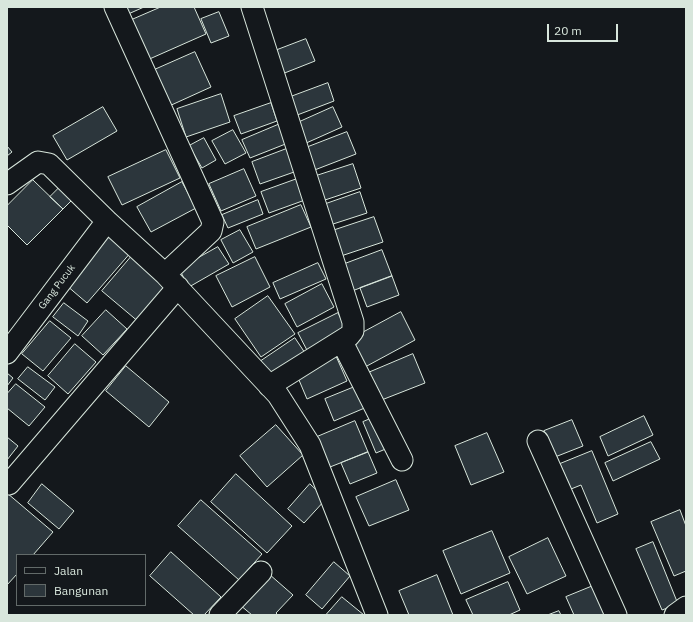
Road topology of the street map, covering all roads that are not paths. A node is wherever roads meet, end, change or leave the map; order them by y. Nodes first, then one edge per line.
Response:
1 (115, 7) edge
2 (252, 7) edge
3 (7, 184) edge
4 (107, 221) junction
5 (171, 280) junction
6 (342, 342) junction
7 (7, 353) edge
8 (269, 386) junction
9 (538, 441) dead end
10 (402, 460) dead end
11 (10, 484) dead end
12 (261, 572) dead end
13 (686, 607) edge
14 (220, 615) edge
15 (377, 615) edge
16 (616, 615) edge
17 (675, 615) edge

1 - 5 street
2 - 6 street
3 - 4 street
4 - 5 street
4 - 7 street, Gang Pucuk
5 - 8 street
5 - 11 street
6 - 8 street
6 - 10 street
8 - 15 street
9 - 16 street
12 - 14 street
13 - 17 street

